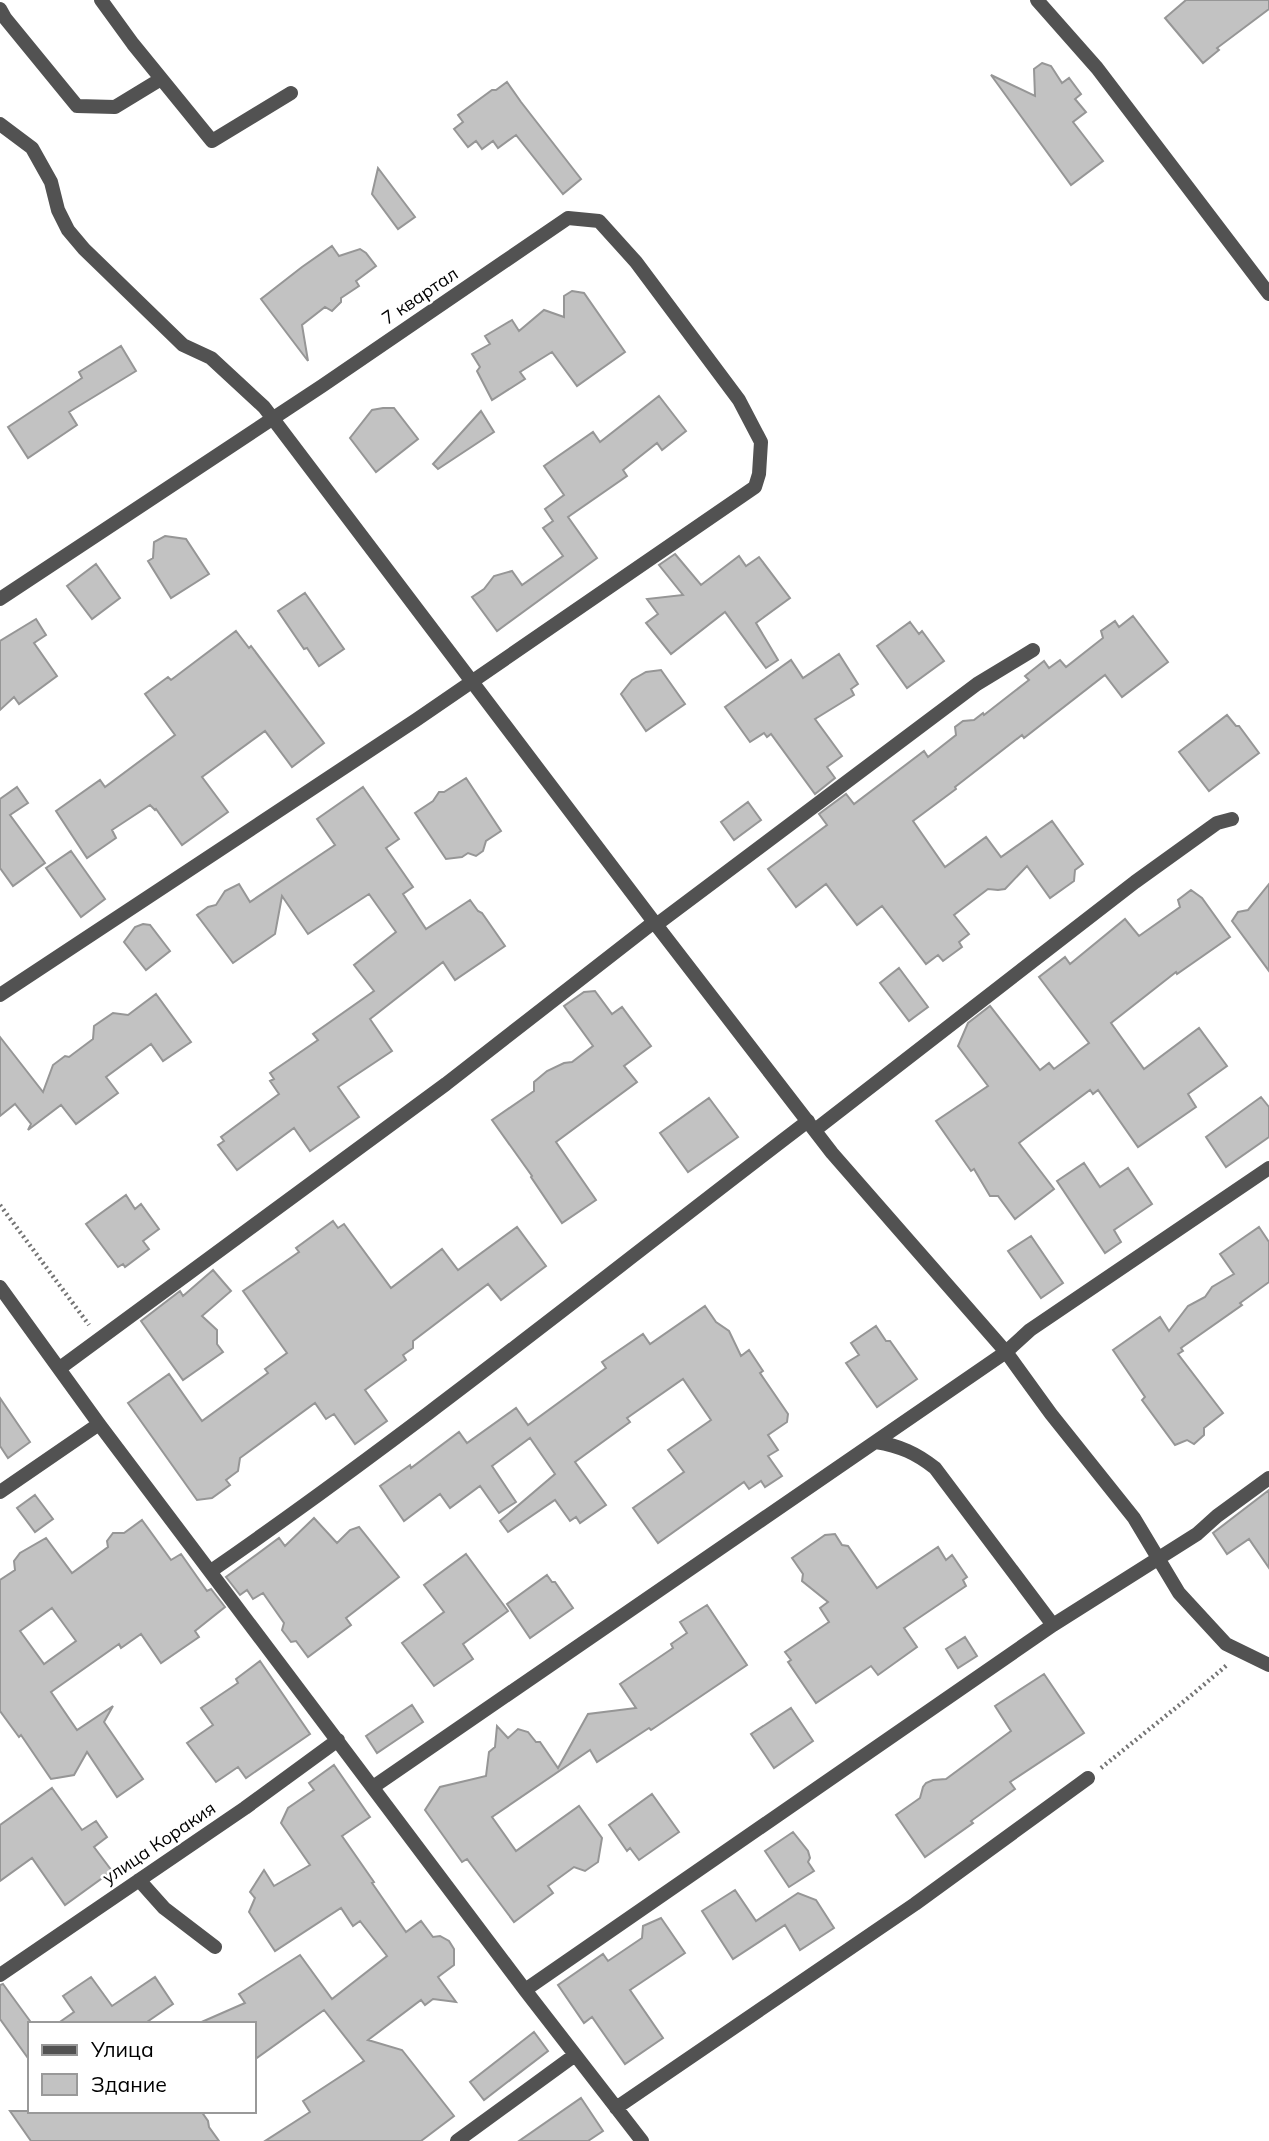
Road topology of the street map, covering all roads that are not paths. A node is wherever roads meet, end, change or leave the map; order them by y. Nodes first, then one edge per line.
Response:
1 (102, 0) edge
2 (1037, 0) edge
3 (0, 9) edge
4 (161, 79) junction
5 (291, 93) dead end
6 (0, 124) edge
7 (1269, 293) edge
8 (272, 419) junction
9 (0, 599) edge
10 (1033, 650) dead end
11 (472, 682) junction
12 (1232, 819) dead end
13 (655, 924) junction
14 (0, 995) edge
15 (811, 1125) junction
16 (1269, 1168) edge
17 (0, 1287) edge
18 (1006, 1352) junction
19 (60, 1368) junction
20 (99, 1423) junction
21 (876, 1442) junction
22 (1269, 1478) edge
23 (0, 1492) edge
24 (1157, 1558) junction
25 (211, 1571) junction
26 (1053, 1625) junction
27 (1269, 1665) edge
28 (338, 1740) junction
29 (1088, 1778) road end
30 (373, 1787) junction
31 (139, 1880) junction
32 (215, 1947) dead end
33 (0, 1975) edge
34 (525, 1990) junction
35 (575, 2055) junction
36 (616, 2108) junction
37 (457, 2141) edge
38 (642, 2141) edge

1 - 4 street
2 - 7 street
3 - 4 street
4 - 5 street
6 - 8 street
8 - 9 street, 7 квартал
8 - 11 street
8 - 11 street, 7 квартал
10 - 13 street
11 - 13 street
11 - 14 street
12 - 15 street
13 - 15 street
13 - 19 street
15 - 18 street
15 - 25 street
16 - 18 street
17 - 19 street
18 - 21 street
18 - 24 street
19 - 20 street
20 - 23 street
20 - 25 street
21 - 26 street
21 - 30 street
22 - 24 street
24 - 26 street
24 - 27 street
25 - 28 street
26 - 34 street
28 - 30 street
28 - 31 street, улица Коракия
29 - 36 street
30 - 34 street
31 - 32 street
31 - 33 street, улица Коракия
34 - 35 street
35 - 36 street
35 - 37 street
36 - 38 street

